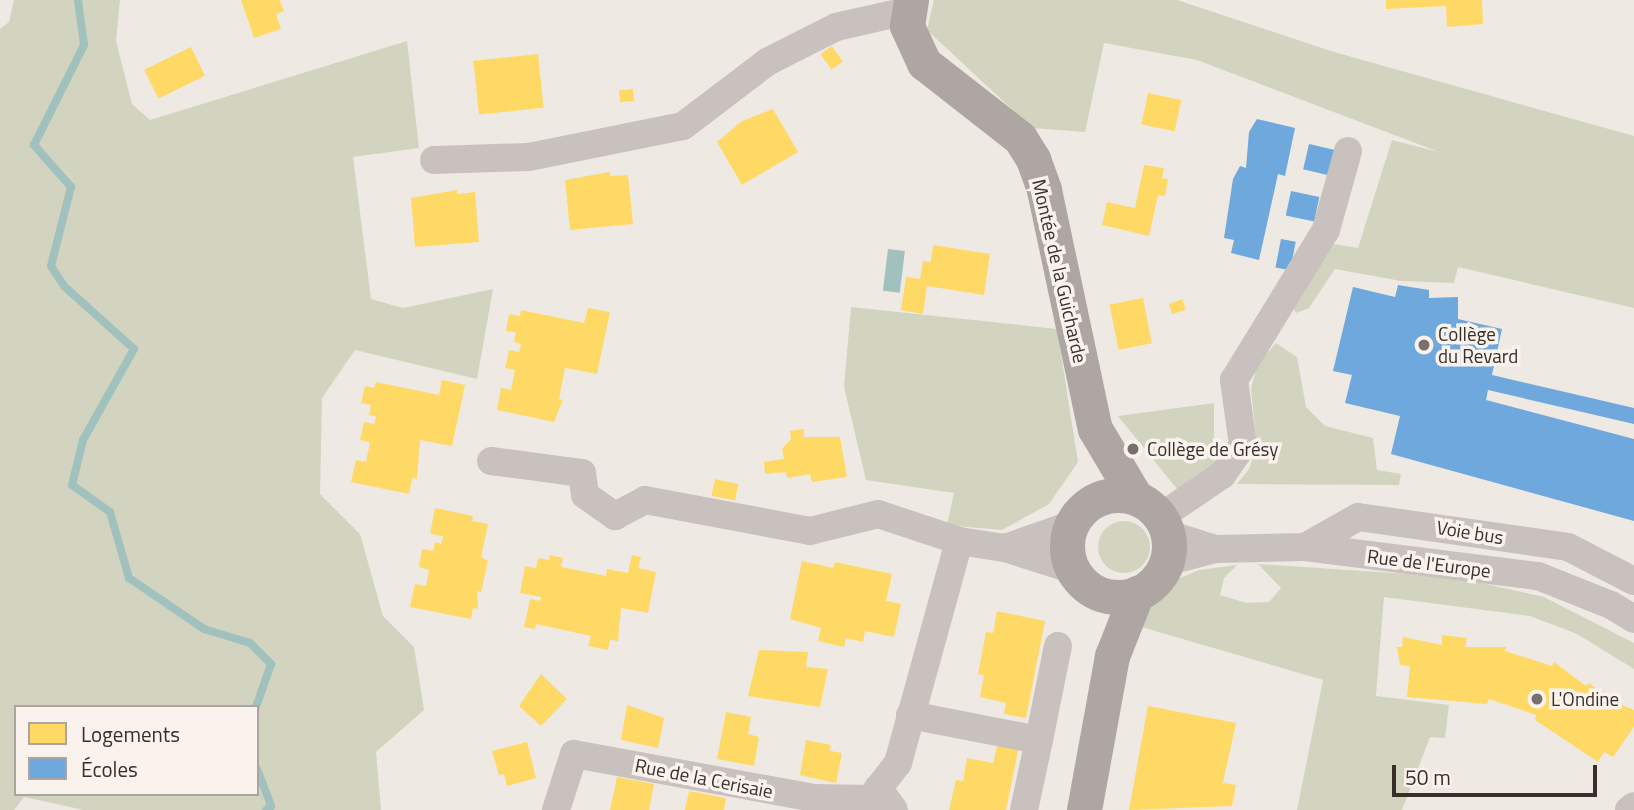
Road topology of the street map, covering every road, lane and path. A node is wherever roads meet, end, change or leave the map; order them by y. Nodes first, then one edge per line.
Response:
1 (909, 6) edge
2 (1348, 151) dead end
3 (434, 160) dead end
4 (1095, 429) junction
5 (491, 461) dead end
6 (1077, 517) junction
7 (1158, 528) junction
8 (959, 541) junction
9 (1305, 547) junction
10 (1005, 548) junction
11 (1071, 569) junction
12 (1634, 581) edge
13 (1099, 593) junction
14 (1137, 593) junction
15 (1634, 620) edge
16 (1058, 646) dead end
17 (1112, 656) junction
18 (910, 715) junction
19 (1039, 740) junction
20 (886, 799) edge
21 (1634, 806) edge
22 (556, 810) edge
23 (1024, 810) edge
24 (1084, 810) edge
25 (1629, 810) edge

1 - 3 street
1 - 4 main road, Montée de la Guicharde
2 - 7 street
4 - 6 main road, Montée de la Guicharde
4 - 7 main road, Montée de la Guicharde
5 - 8 street
6 - 7 main road
6 - 10 street
6 - 11 main road
7 - 9 street, Rue de l'Europe
7 - 14 main road
8 - 10 street
8 - 18 street, Rue de la Cerisaie
9 - 12 street, Voie bus
9 - 15 street, Rue de l'Europe
10 - 11 street
11 - 13 main road
13 - 14 main road
13 - 17 main road
14 - 17 main road
16 - 19 street
17 - 24 main road
18 - 19 street
18 - 20 street, Rue de la Cerisaie
19 - 23 street
20 - 22 street, Rue de la Cerisaie
21 - 25 street

